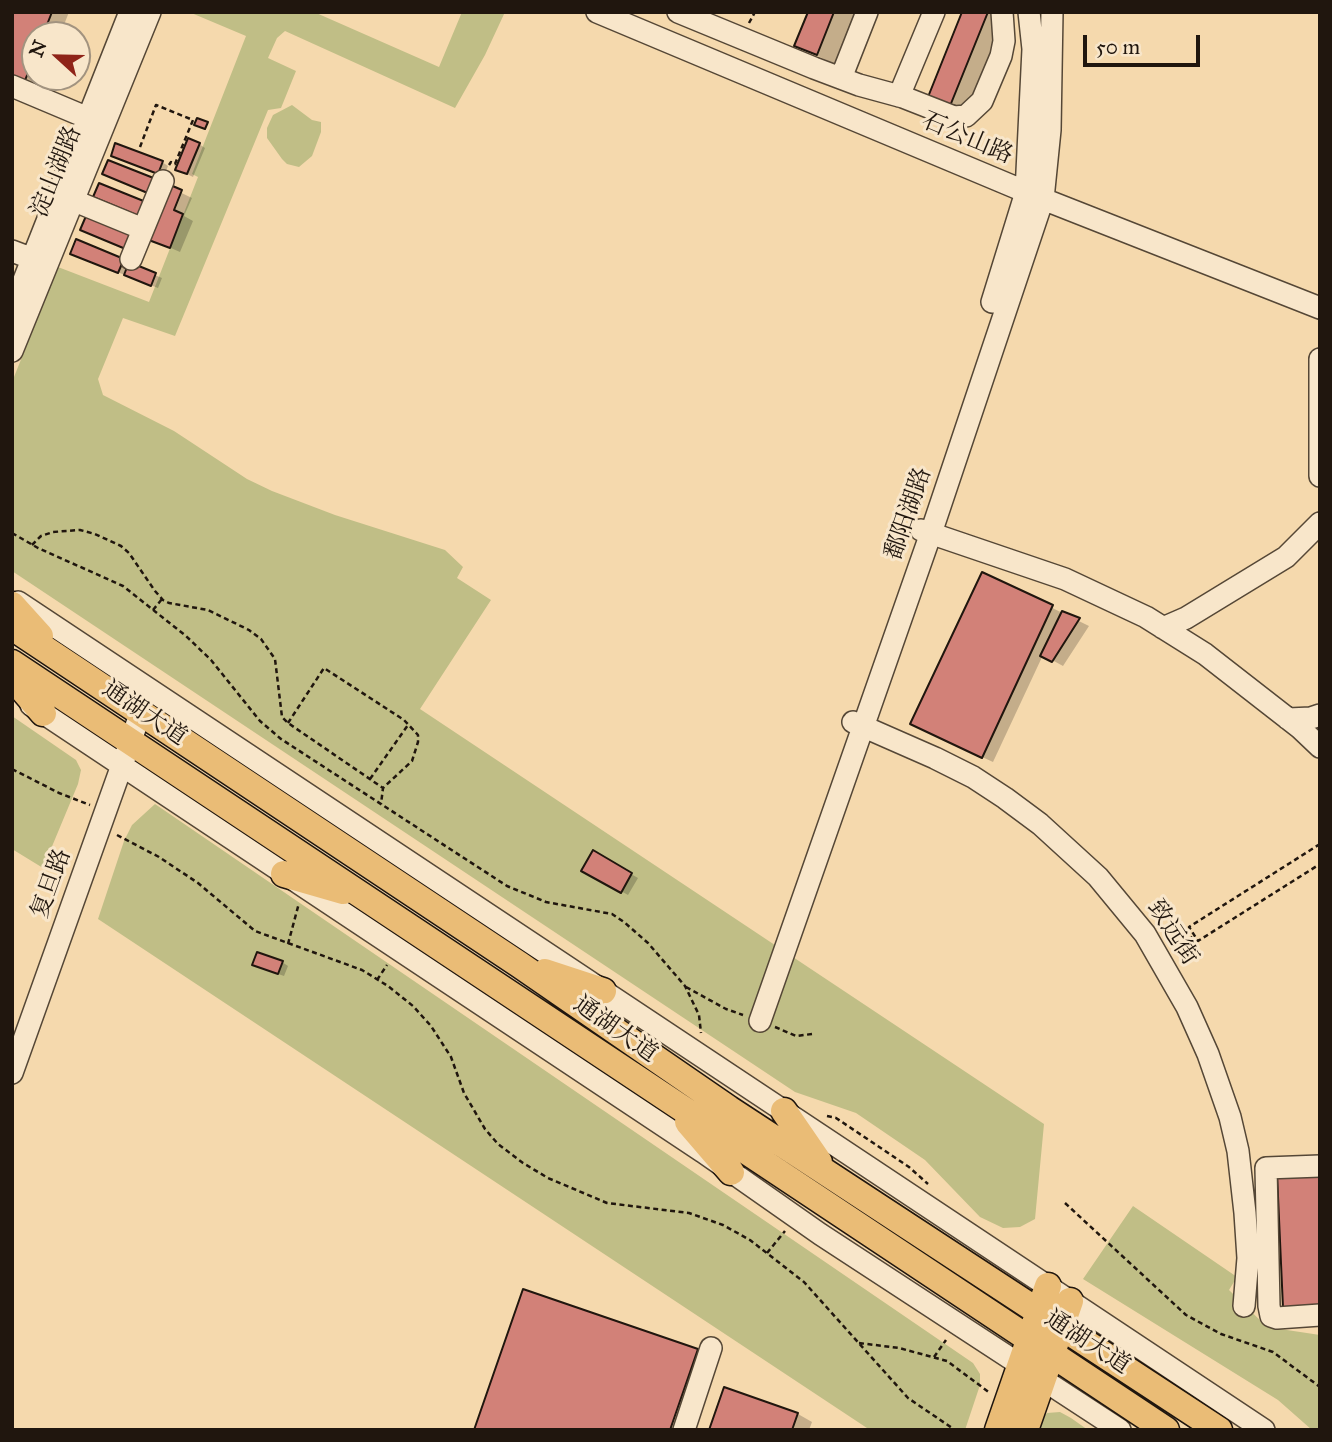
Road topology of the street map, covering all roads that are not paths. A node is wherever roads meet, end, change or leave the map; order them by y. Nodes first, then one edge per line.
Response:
1 (130, 12) edge
2 (150, 12) edge
3 (597, 12) edge
4 (867, 12) edge
5 (934, 12) edge
6 (1002, 12) edge
7 (1029, 12) edge
8 (1052, 12) edge
9 (692, 15) edge
10 (841, 78) junction
11 (12, 86) edge
12 (899, 96) junction
13 (88, 118) junction
14 (163, 181) road end
15 (1034, 195) junction
16 (66, 198) junction
17 (144, 229) junction
18 (12, 251) edge
19 (131, 258) dead end
20 (33, 259) junction
21 (1320, 308) edge
22 (12, 310) edge
23 (12, 351) edge
24 (1320, 359) edge
25 (1320, 476) edge
26 (1320, 523) edge
27 (926, 531) junction
28 (12, 598) edge
29 (12, 605) edge
30 (12, 626) edge
31 (1163, 628) junction
32 (60, 658) junction
33 (12, 663) edge
34 (12, 677) edge
35 (12, 692) edge
36 (141, 712) junction
37 (43, 713) junction
38 (1320, 715) edge
39 (1289, 719) junction
40 (858, 724) junction
41 (131, 741) junction
42 (1320, 747) edge
43 (122, 766) junction
44 (284, 874) junction
45 (370, 899) junction
46 (520, 965) junction
47 (603, 990) junction
48 (754, 1019) dead end
49 (12, 1073) edge
50 (663, 1095) junction
51 (784, 1111) junction
52 (1320, 1166) edge
53 (731, 1172) junction
54 (825, 1172) junction
55 (911, 1227) junction
56 (895, 1250) junction
57 (1043, 1298) junction
58 (1244, 1306) dead end
59 (1066, 1313) junction
60 (1320, 1315) edge
61 (712, 1349) dead end
62 (1024, 1351) junction
63 (1047, 1366) junction
64 (1153, 1386) junction
65 (1128, 1420) edge
66 (684, 1430) edge
67 (998, 1430) edge
68 (1025, 1430) edge
69 (1166, 1430) edge
70 (1219, 1430) edge
71 (1264, 1430) edge

1 - 13 street, 淀山湖路
2 - 16 street, 淀山湖路
3 - 15 street, 石公山路
4 - 10 street
5 - 12 street
6 - 12 street
7 - 15 street, 鄱阳湖路
8 - 15 street, 鄱阳湖路
9 - 10 street
10 - 12 street
11 - 13 street
13 - 16 street, 淀山湖路
14 - 17 street
15 - 21 street, 石公山路
15 - 27 street, 鄱阳湖路
16 - 17 street
16 - 20 street, 淀山湖路
16 - 23 street, 淀山湖路
17 - 19 street
18 - 20 street
20 - 22 street, 淀山湖路
24 - 25 street
26 - 31 street
27 - 31 street
27 - 40 street, 鄱阳湖路
28 - 47 street
29 - 32 main road
30 - 32 main road, 通湖大道
31 - 39 street
32 - 36 main road, 通湖大道
33 - 41 main road, 通湖大道
34 - 37 main road
35 - 37 street
36 - 41 street, 复旦路
36 - 46 main road, 通湖大道
37 - 43 street
38 - 39 street
39 - 42 street
40 - 48 street, 鄱阳湖路
40 - 58 street, 致远街
41 - 43 street, 复旦路
41 - 45 main road, 通湖大道
43 - 44 street
43 - 49 street, 复旦路
44 - 45 main road
44 - 53 street
45 - 50 main road, 通湖大道
46 - 47 main road
46 - 54 main road, 通湖大道
47 - 51 street
50 - 53 main road
50 - 56 main road, 通湖大道
51 - 54 main road
51 - 57 street
52 - 60 street
53 - 62 street
54 - 55 main road, 通湖大道
55 - 56 street
55 - 57 main road, 通湖大道
56 - 62 main road, 通湖大道
57 - 59 main road, 通湖大道
57 - 62 main road
59 - 63 main road
59 - 64 main road, 通湖大道
59 - 71 street
61 - 66 street
62 - 63 main road, 通湖大道
62 - 67 main road
63 - 65 main road, 通湖大道
63 - 68 main road
64 - 65 street
64 - 70 main road, 通湖大道
65 - 69 main road, 通湖大道

